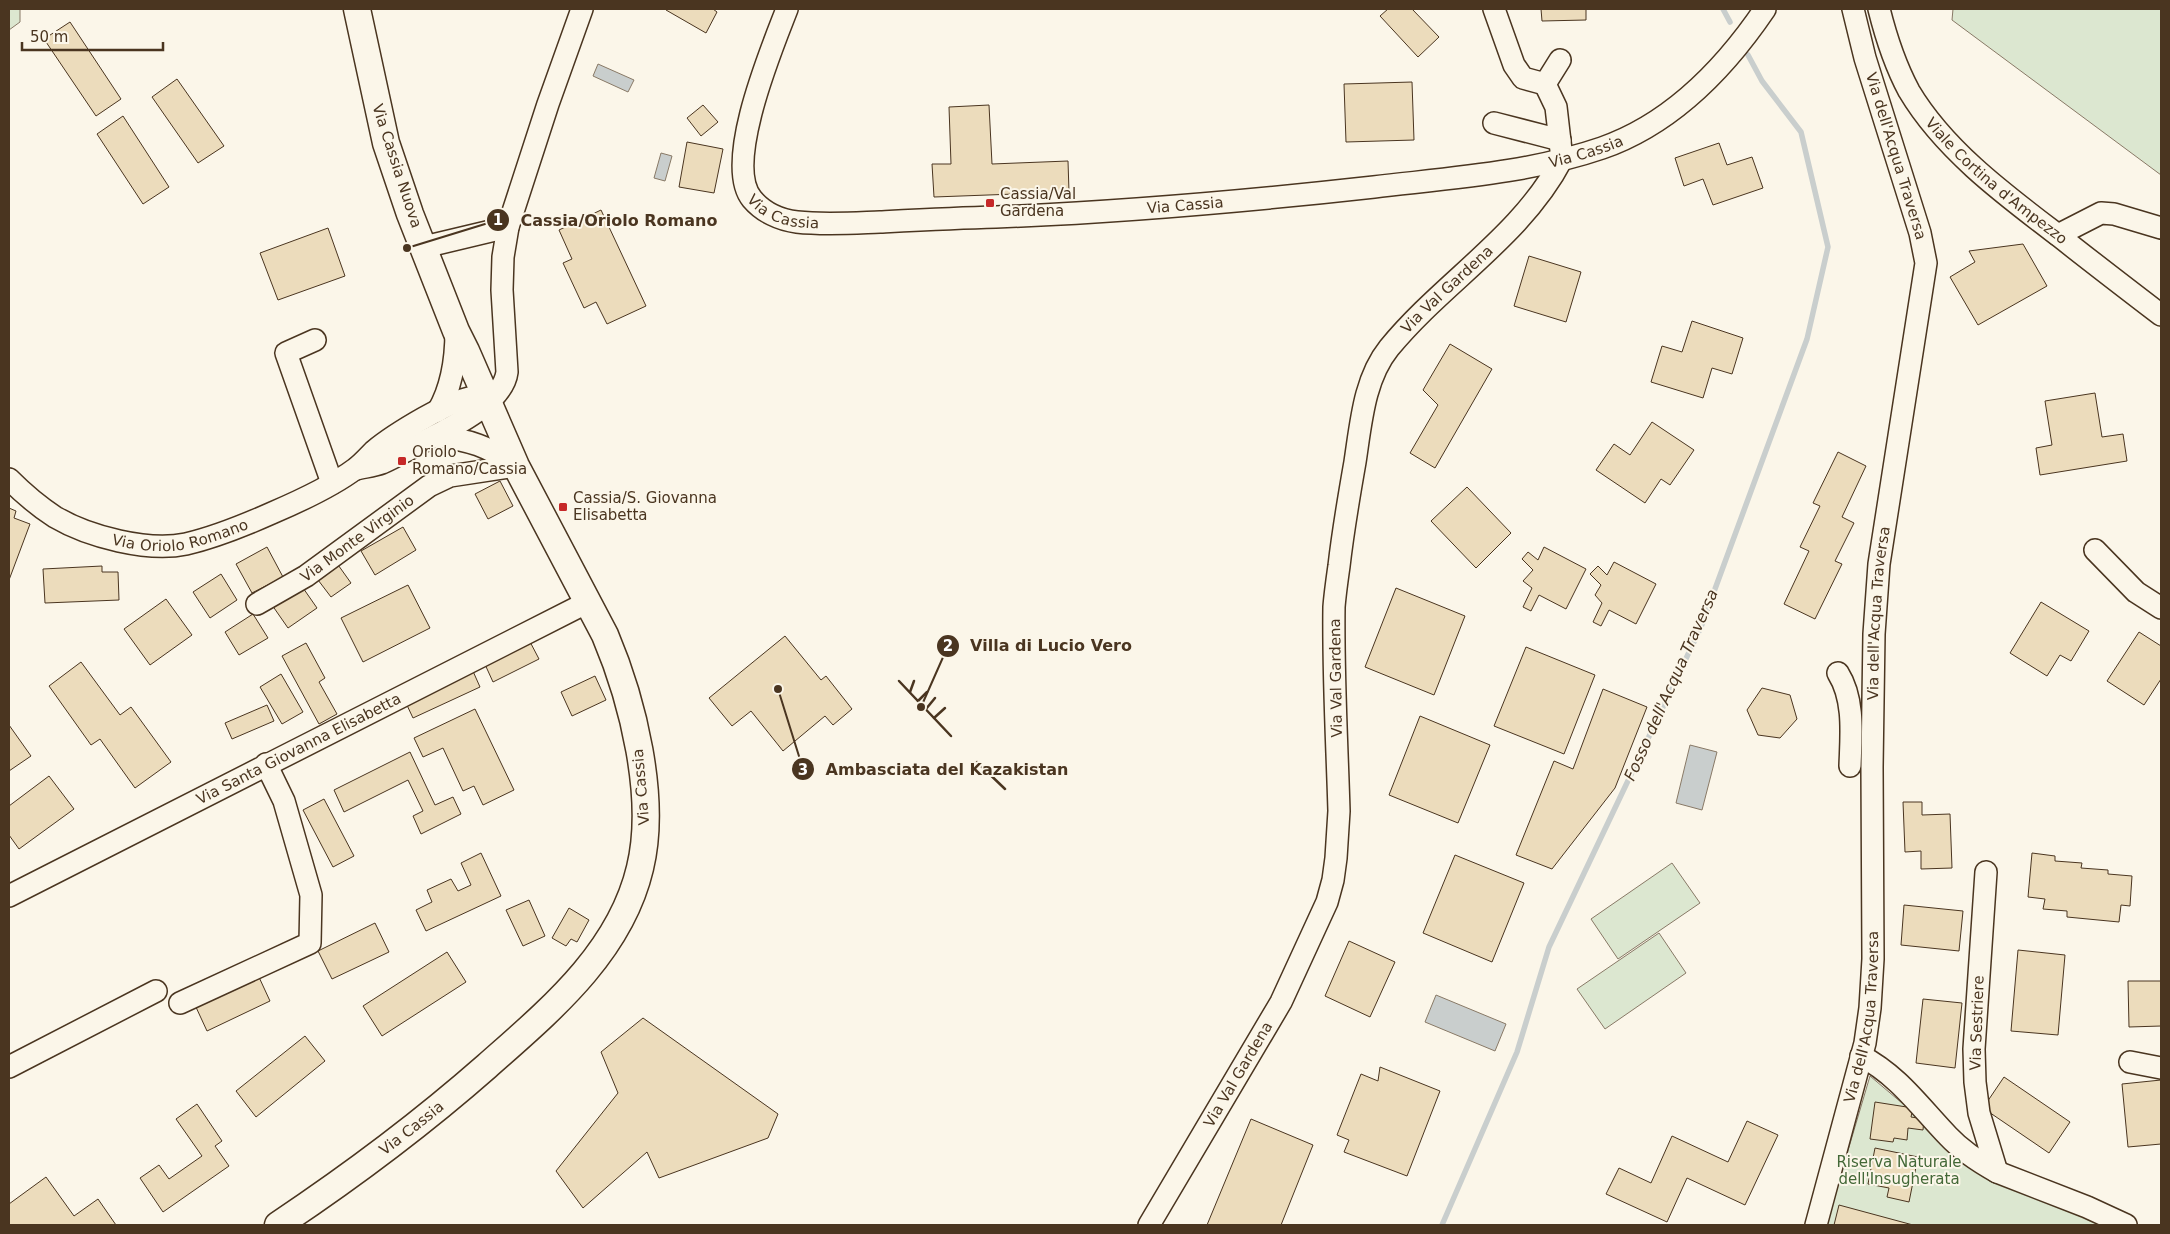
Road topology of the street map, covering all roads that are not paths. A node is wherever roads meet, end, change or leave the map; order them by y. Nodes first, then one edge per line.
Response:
1 (357, 9) edge
2 (582, 9) edge
3 (787, 9) edge
4 (1494, 9) edge
5 (1766, 9) edge
6 (1853, 9) edge
7 (1879, 9) edge
8 (1560, 60) dead end
9 (1545, 84) junction
10 (1494, 123) dead end
11 (1561, 150) junction
12 (508, 227) junction
13 (2161, 228) edge
14 (2058, 236) junction
15 (424, 247) junction
16 (2161, 315) edge
17 (456, 332) junction
18 (315, 340) dead end
19 (488, 402) junction
20 (438, 411) junction
21 (436, 436) junction
22 (516, 466) junction
23 (356, 469) junction
24 (9, 479) edge
25 (332, 483) junction
26 (2095, 550) dead end
27 (588, 602) junction
28 (257, 604) dead end
29 (2161, 608) edge
30 (1838, 673) dead end
31 (1873, 712) junction
32 (1850, 713) junction
33 (266, 764) junction
34 (1850, 766) dead end
35 (1986, 872) dead end
36 (9, 896) edge
37 (156, 991) dead end
38 (180, 1003) dead end
39 (1861, 1056) junction
40 (2130, 1062) dead end
41 (9, 1067) edge
42 (2161, 1068) edge
43 (1997, 1172) junction
44 (278, 1225) edge
45 (1149, 1225) edge
46 (1816, 1225) edge
47 (2126, 1225) edge

1 - 15 main road, Via Cassia Nuova
2 - 12 street
3 - 11 street, Via Cassia
4 - 9 street
5 - 11 street, Via Cassia
6 - 31 street, Via dell'Acqua Traversa
7 - 14 street, Viale Cortina d'Ampezzo
8 - 9 street
9 - 11 street
10 - 11 street
11 - 45 street, Via Val Gardena
12 - 15 street
12 - 19 street
13 - 14 street
14 - 16 street, Viale Cortina d'Ampezzo
15 - 17 main road, Via Cassia Nuova
17 - 19 main road, Via Cassia Nuova
17 - 20 street
18 - 25 street
19 - 20 street, Via Oriolo Romano
19 - 21 street, Via Oriolo Romano
19 - 22 main road, Via Cassia
20 - 23 street, Via Oriolo Romano
21 - 22 street
21 - 23 street, Via Oriolo Romano
22 - 27 main road, Via Cassia
22 - 28 street, Via Monte Virginio
23 - 25 street, Via Oriolo Romano
24 - 25 street, Via Oriolo Romano
26 - 29 street
27 - 33 street, Via Santa Giovanna Elisabetta
27 - 44 main road, Via Cassia
30 - 32 street
31 - 32 street
31 - 39 street, Via dell'Acqua Traversa
32 - 34 street
33 - 36 street, Via Santa Giovanna Elisabetta
33 - 38 street
35 - 43 street, Via Sestriere
37 - 41 street
39 - 43 street
39 - 46 street, Via dell'Acqua Traversa
40 - 42 street
43 - 47 street

